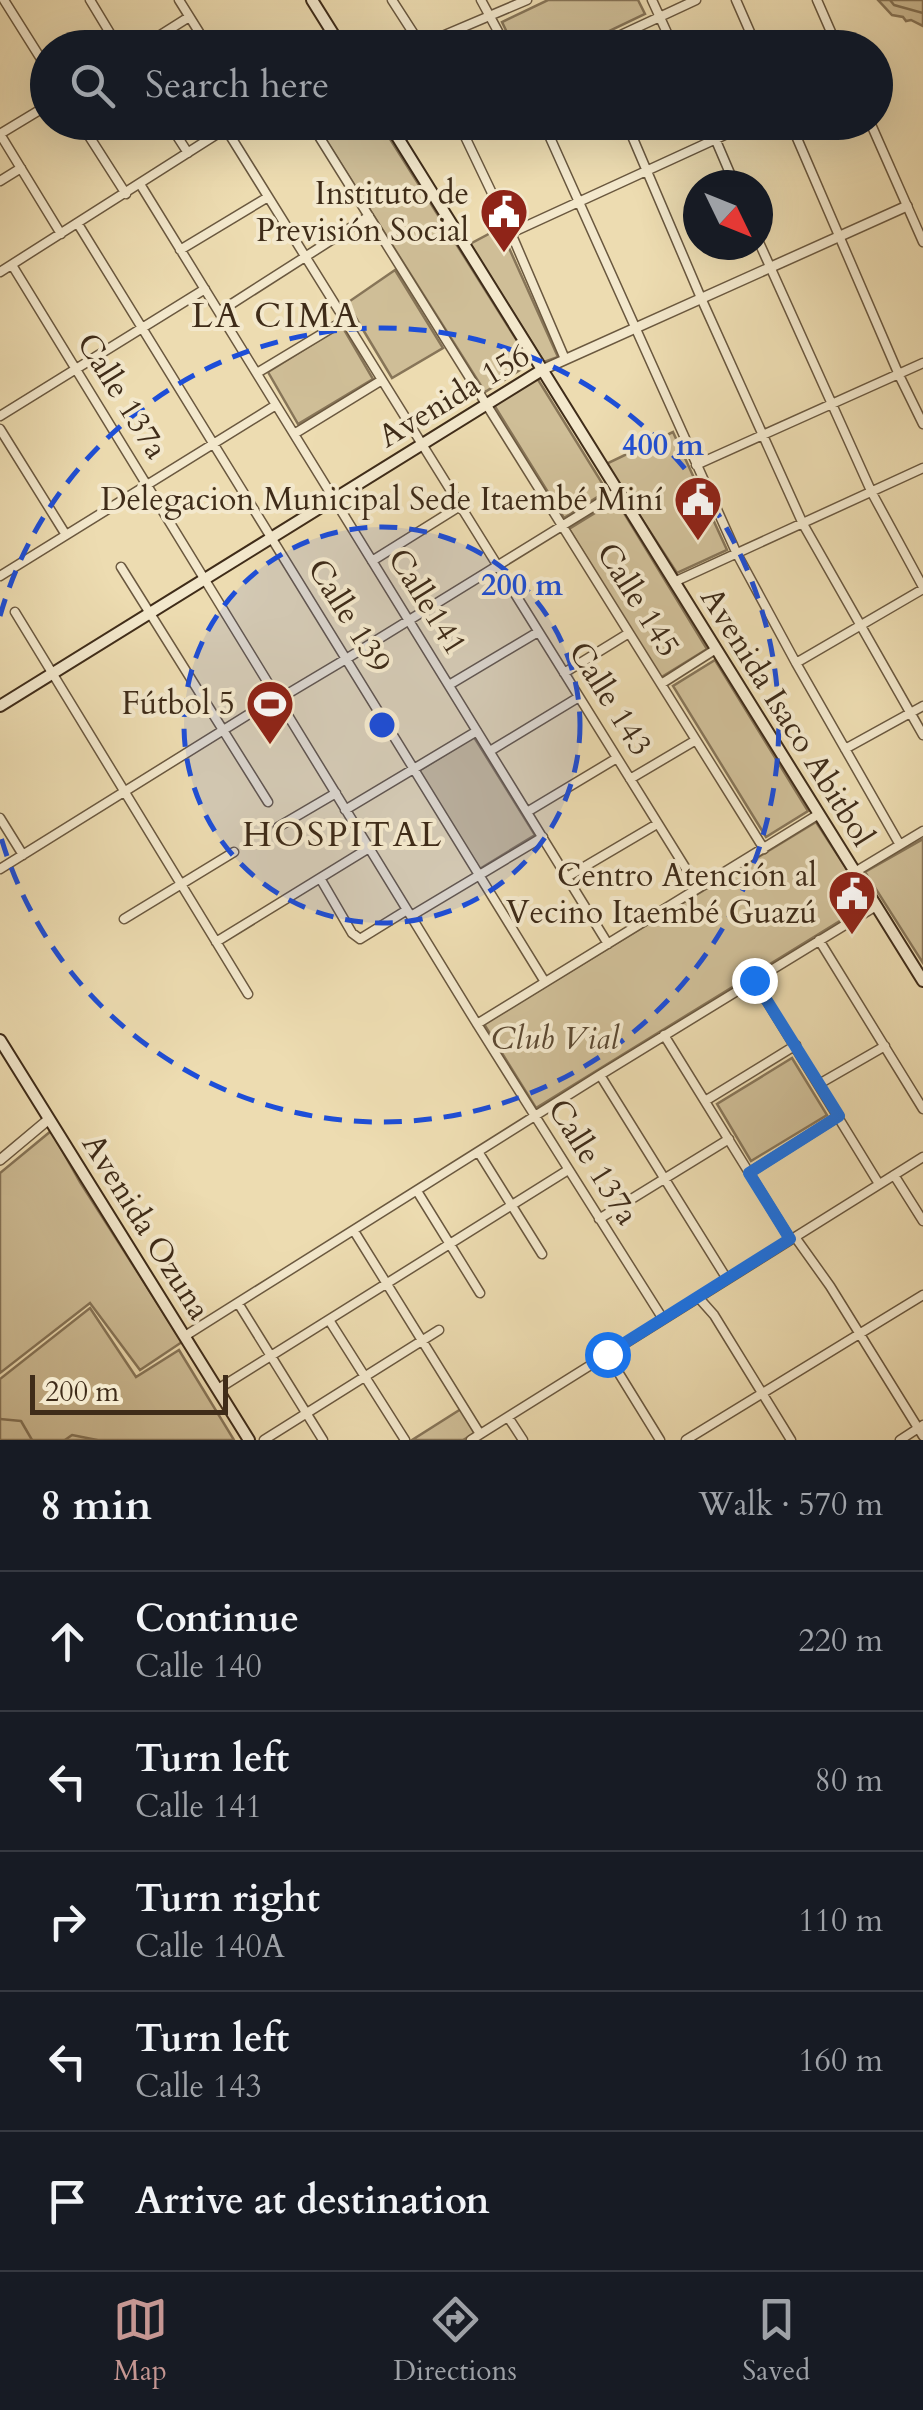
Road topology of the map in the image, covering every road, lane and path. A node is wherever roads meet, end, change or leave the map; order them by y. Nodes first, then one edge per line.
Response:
1 (4, 0) edge
2 (90, 0) edge
3 (178, 0) edge
4 (312, 0) edge
5 (392, 0) edge
6 (482, 0) edge
7 (527, 0) edge
8 (652, 0) edge
9 (696, 0) edge
10 (736, 0) edge
11 (817, 0) edge
12 (491, 16) junction
13 (660, 16) junction
14 (189, 17) junction
15 (108, 30) edge
16 (168, 30) edge
17 (197, 30) edge
18 (331, 30) edge
19 (409, 30) edge
20 (457, 30) edge
21 (498, 30) edge
22 (631, 30) edge
23 (666, 30) edge
24 (749, 30) edge
25 (830, 30) edge
26 (30, 41) edge
27 (30, 116) edge
28 (0, 134) edge
29 (92, 140) edge
30 (180, 140) edge
31 (209, 140) edge
32 (233, 140) edge
33 (321, 140) edge
34 (399, 140) edge
35 (466, 140) edge
36 (551, 140) edge
37 (634, 140) edge
38 (715, 140) joint
39 (798, 140) edge
40 (878, 140) edge
41 (188, 153) junction
42 (20, 168) junction
43 (728, 170) edge
44 (648, 171) junction
45 (0, 180) edge
46 (140, 184) junction
47 (126, 194) junction
48 (268, 197) junction
49 (578, 202) junction
50 (907, 206) junction
51 (369, 216) junction
52 (78, 224) junction
53 (510, 233) junction
54 (61, 234) junction
55 (839, 236) junction
56 (923, 242) edge
57 (180, 250) junction
58 (306, 257) junction
59 (767, 260) edge
60 (12, 264) junction
61 (770, 267) junction
62 (0, 272) edge
63 (205, 289) junction
64 (700, 298) junction
65 (219, 312) junction
66 (345, 320) junction
67 (142, 328) junction
68 (634, 328) junction
69 (566, 359) junction
70 (923, 363) edge
71 (76, 369) junction
72 (542, 370) junction
73 (256, 373) junction
74 (899, 374) junction
75 (382, 380) junction
76 (486, 404) junction
77 (831, 404) junction
78 (276, 405) junction
79 (0, 416) edge
80 (923, 424) edge
81 (0, 428) edge
82 (294, 434) junction
83 (762, 436) junction
84 (213, 444) junction
85 (422, 444) junction
86 (696, 465) junction
87 (923, 468) edge
88 (148, 485) junction
89 (617, 492) junction
90 (872, 493) junction
91 (334, 499) junction
92 (460, 506) junction
93 (803, 524) junction
94 (562, 526) junction
95 (66, 535) junction
96 (272, 538) junction
97 (737, 554) junction
98 (372, 561) junction
99 (498, 566) junction
100 (121, 567) dead end
101 (2, 572) edge
102 (206, 579) junction
103 (674, 582) junction
104 (923, 588) edge
105 (14, 612) dead end
106 (150, 614) junction
107 (409, 620) junction
108 (860, 626) junction
109 (538, 632) junction
110 (629, 633) junction
111 (716, 649) junction
112 (346, 659) junction
113 (796, 663) junction
114 (564, 673) junction
115 (52, 674) junction
116 (661, 684) junction
117 (449, 685) junction
118 (579, 697) junction
119 (279, 698) junction
120 (0, 706) edge
121 (923, 706) edge
122 (910, 713) junction
123 (223, 730) junction
124 (477, 730) junction
125 (923, 735) edge
126 (696, 740) junction
127 (845, 749) junction
128 (490, 752) junction
129 (617, 758) junction
130 (414, 768) junction
131 (630, 779) junction
132 (125, 792) junction
133 (336, 793) junction
134 (268, 802) dead end
135 (345, 810) junction
136 (527, 812) junction
137 (819, 814) junction
138 (0, 818) edge
139 (658, 824) junction
140 (278, 827) dead end
141 (923, 831) edge
142 (543, 837) junction
143 (900, 845) junction
144 (369, 848) junction
145 (764, 849) junction
146 (234, 852) dead end
147 (23, 855) junction
148 (0, 869) edge
149 (855, 872) junction
150 (479, 875) junction
151 (567, 877) junction
152 (320, 878) junction
153 (182, 885) junction
154 (698, 888) junction
155 (876, 906) junction
156 (409, 913) junction
157 (124, 919) dead end
158 (819, 940) junction
159 (216, 942) junction
160 (608, 944) junction
161 (754, 980) junction
162 (923, 981) edge
163 (546, 982) junction
164 (248, 994) dead end
165 (478, 1024) junction
166 (664, 1035) junction
167 (0, 1040) edge
168 (796, 1045) junction
169 (885, 1046) junction
170 (600, 1075) junction
171 (819, 1084) junction
172 (705, 1101) junction
173 (923, 1109) edge
174 (839, 1116) junction
175 (536, 1117) junction
176 (49, 1119) junction
177 (729, 1139) junction
178 (478, 1153) junction
179 (923, 1157) edge
180 (0, 1160) edge
181 (568, 1170) junction
182 (749, 1173) junction
183 (894, 1175) junction
184 (664, 1178) junction
185 (880, 1184) junction
186 (417, 1191) junction
187 (512, 1206) junction
188 (599, 1219) junction
189 (923, 1221) edge
190 (354, 1231) junction
191 (793, 1238) junction
192 (450, 1244) junction
193 (542, 1254) dead end
194 (727, 1279) junction
195 (386, 1284) junction
196 (480, 1293) dead end
197 (923, 1295) edge
198 (698, 1296) junction
199 (238, 1304) junction
200 (663, 1319) junction
201 (329, 1320) junction
202 (439, 1330) dead end
203 (860, 1333) junction
204 (185, 1336) junction
205 (422, 1340) junction
206 (607, 1354) junction
207 (270, 1356) junction
208 (365, 1376) junction
209 (218, 1390) junction
210 (762, 1394) junction
211 (306, 1413) junction
212 (508, 1417) junction
213 (921, 1430) edge
214 (480, 1434) junction
215 (250, 1440) edge
216 (264, 1440) edge
217 (323, 1440) edge
218 (405, 1440) edge
219 (471, 1440) edge
220 (523, 1440) edge
221 (660, 1440) edge
222 (686, 1440) edge
223 (791, 1440) edge
224 (900, 1440) edge

1 - 26 street
2 - 15 street
3 - 14 street
4 - 18 main road
5 - 19 street
6 - 12 street
7 - 12 street
8 - 13 street
9 - 13 street
10 - 24 street
11 - 25 street
12 - 20 street
12 - 21 street
13 - 22 street
13 - 23 street
14 - 16 street
14 - 17 street
27 - 28 street
28 - 42 street
29 - 47 street
30 - 41 street
31 - 41 street
32 - 48 street, Calle 143
33 - 51 street, Calle 145
34 - 72 main road, Avenida Isaco Abitbol
35 - 53 street
36 - 49 street
37 - 44 street
38 - 43 street
38 - 44 street
39 - 55 street
40 - 50 street
41 - 46 street
42 - 45 street
42 - 54 street
44 - 49 street
44 - 64 street
46 - 47 street
46 - 57 street, Calle141
47 - 52 street
48 - 57 street
48 - 58 street, Calle 143
49 - 53 street
49 - 68 street
50 - 55 street, Avenida 156
50 - 56 street
51 - 58 street
51 - 76 street, Calle 145
52 - 54 street
52 - 67 street, Calle 139
53 - 69 street
54 - 60 street
55 - 61 street, Avenida 156
55 - 74 street
57 - 63 street, Calle141
58 - 65 street
58 - 66 street, Calle 143
59 - 61 street
60 - 62 street
60 - 71 street, Calle 137a
61 - 64 street, Avenida 156
61 - 77 street
63 - 65 street, Calle141
63 - 67 street
64 - 68 street, Avenida 156
64 - 83 street
65 - 73 street, Calle141
66 - 73 street
66 - 75 street, Calle 143
67 - 71 street
67 - 84 street, Calle 139
68 - 69 street, Avenida 156
68 - 86 street
69 - 72 street, Avenida 156
70 - 74 street
71 - 79 street
71 - 88 street, Calle 137a
72 - 76 main road, Avenida 156
72 - 89 main road, Avenida Isaco Abitbol
73 - 78 street, Calle141
74 - 77 street
74 - 80 street
75 - 82 street
75 - 85 street, Calle 143
76 - 85 main road, Avenida 156
76 - 94 street, Calle 145
77 - 83 street
77 - 90 street
78 - 82 street, Calle141
78 - 84 street
81 - 95 street
82 - 91 street, Calle141
83 - 86 street
83 - 93 street
84 - 88 street
84 - 96 street, Calle 139
85 - 91 main road, Avenida 156
85 - 92 street, Calle 143
86 - 97 street
87 - 90 street
88 - 95 street
88 - 102 street, Calle 137a
89 - 94 street
89 - 103 main road, Avenida Isaco Abitbol
90 - 93 street
90 - 104 street
91 - 96 main road, Avenida 156
91 - 98 street, Calle141
92 - 98 street
92 - 99 street, Calle 143
93 - 97 street
93 - 108 street
94 - 99 street
94 - 110 street, Calle 145
95 - 101 street
96 - 102 main road, Avenida 156
96 - 112 street, Calle 139
97 - 103 street
97 - 113 street
98 - 107 street, Calle141
99 - 107 street
99 - 109 street, Calle 143
100 - 106 street
102 - 106 main road, Avenida 156
102 - 119 street, Calle 137a
103 - 111 main road, Avenida Isaco Abitbol
104 - 108 street
105 - 115 street
106 - 115 main road, Avenida 156
106 - 123 street
107 - 112 street
107 - 117 street, Calle141
108 - 113 street
108 - 122 street
109 - 114 street, Calle 143
109 - 117 street
110 - 114 street
110 - 116 street, Calle 145
111 - 116 street
111 - 137 main road, Avenida Isaco Abitbol
112 - 119 street
112 - 130 street, Calle 139
113 - 127 street
114 - 118 street, Calle 143
115 - 120 main road, Avenida 156
115 - 132 street
116 - 126 street, Calle 145
117 - 124 street, Calle141
118 - 128 street
118 - 129 street, Calle 143
119 - 123 street
119 - 133 street, Calle 137a
121 - 122 street
122 - 125 street
122 - 127 street
123 - 132 street
123 - 134 street
124 - 128 street, Calle141
124 - 130 street
126 - 131 street
126 - 145 street, Calle 145
127 - 143 street
128 - 136 street, Calle141
129 - 131 street, Calle 143
129 - 136 street
130 - 135 street
130 - 150 street, Calle 139
131 - 139 street, Calle 143
132 - 147 street
132 - 153 street
133 - 135 street, Calle 137a
133 - 140 street
135 - 144 street, Calle 137a
136 - 142 street, Calle141
137 - 145 street
137 - 149 main road, Avenida Isaco Abitbol
138 - 147 street
139 - 151 street
139 - 154 street, Calle 143
141 - 143 street
142 - 150 street
142 - 151 street, Calle141
143 - 149 street
144 - 152 street
144 - 156 street, Calle 137a
145 - 154 street
146 - 153 street
147 - 148 street
149 - 155 main road, Avenida Isaco Abitbol
150 - 156 street
150 - 163 street, Calle 139
151 - 160 street, Calle141
152 - 156 street
152 - 159 street
153 - 157 street
153 - 159 street
154 - 160 street
155 - 158 street
155 - 162 main road, Avenida Isaco Abitbol
156 - 165 street, Calle 137a
158 - 161 street
158 - 169 street
159 - 164 street
160 - 163 street
161 - 166 street
161 - 168 street
163 - 165 street
165 - 175 street, Calle 137a
166 - 170 street
166 - 172 street
167 - 176 main road, Avenida Ozuna
168 - 171 street
168 - 172 street
169 - 171 street
169 - 173 street
170 - 175 street
170 - 184 street
171 - 174 street
172 - 177 street
174 - 182 street
174 - 185 street
175 - 178 street
175 - 181 street, Calle 137a
176 - 180 street
176 - 204 main road, Avenida Ozuna
177 - 182 street
177 - 184 street
178 - 186 street
178 - 187 street
179 - 183 street
181 - 187 street
181 - 188 street, Calle 137a
182 - 191 street
183 - 185 street
183 - 189 street
184 - 188 street
184 - 194 street
185 - 191 street
186 - 190 street
186 - 192 street
187 - 192 street
187 - 193 street
188 - 200 street, Calle 137a
190 - 195 street
190 - 199 street
191 - 194 street
191 - 203 street
192 - 195 street
192 - 196 street
194 - 198 street
195 - 201 street
195 - 205 street
197 - 203 street
198 - 200 street
198 - 210 street
199 - 204 street
199 - 207 street
200 - 206 street
201 - 207 street
201 - 208 street
202 - 205 street
203 - 210 street
203 - 213 street
204 - 209 main road, Avenida Ozuna
205 - 208 street
205 - 214 street
206 - 212 street
206 - 221 street
207 - 209 street
207 - 211 street
208 - 211 street
208 - 218 street
209 - 215 main road, Avenida Ozuna
210 - 222 street
210 - 223 street
211 - 216 street
211 - 217 street
212 - 214 street
212 - 220 street
213 - 224 street
214 - 219 street

